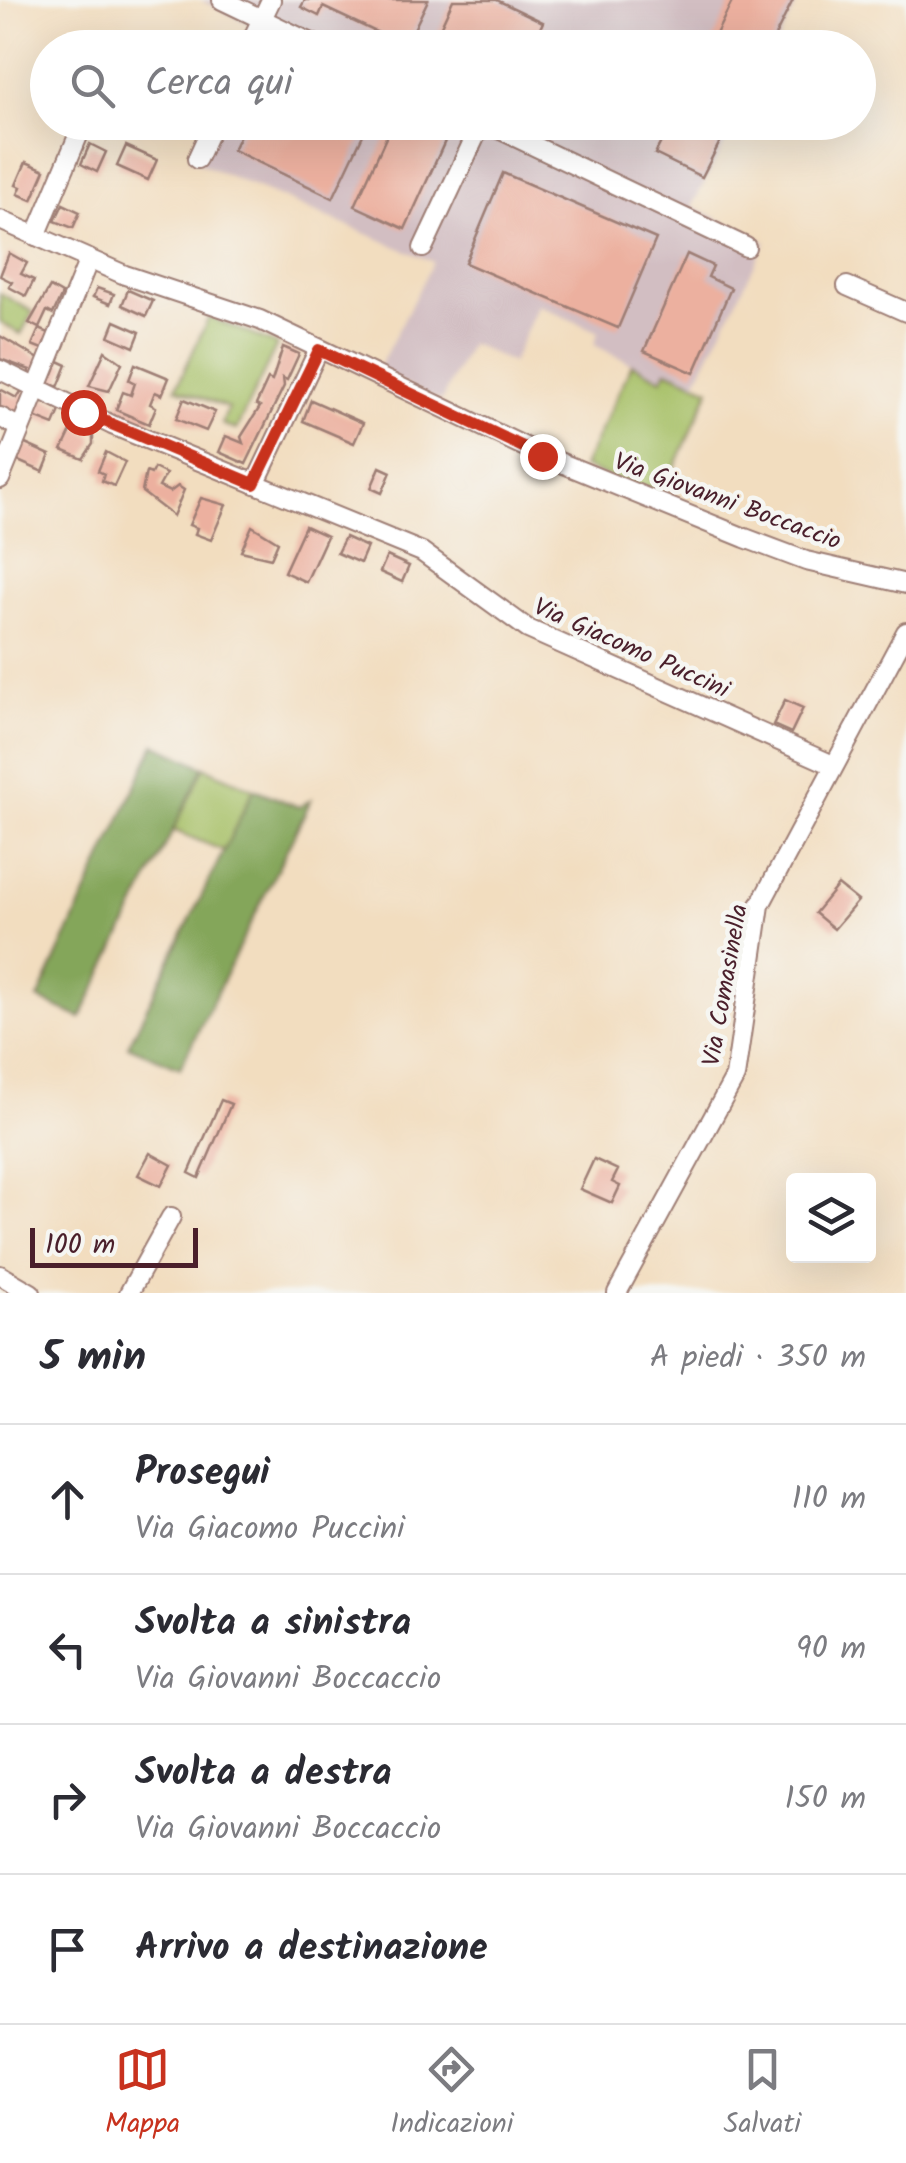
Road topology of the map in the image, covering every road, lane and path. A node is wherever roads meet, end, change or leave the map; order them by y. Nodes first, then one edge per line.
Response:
1 (222, 0) edge
2 (271, 0) edge
3 (262, 19) junction
4 (257, 30) edge
5 (285, 30) edge
6 (77, 140) edge
7 (206, 140) edge
8 (474, 140) edge
9 (521, 140) edge
10 (197, 159) dead end
11 (0, 220) edge
12 (36, 236) junction
13 (746, 247) dead end
14 (423, 248) dead end
15 (89, 259) junction
16 (847, 286) dead end
17 (906, 312) edge
18 (319, 350) junction
19 (0, 370) edge
20 (38, 390) junction
21 (0, 417) edge
22 (20, 428) junction
23 (0, 479) edge
24 (254, 484) junction
25 (906, 584) edge
26 (906, 632) edge
27 (833, 764) junction
28 (171, 1217) dead end
29 (0, 1275) edge
30 (31, 1293) edge
31 (129, 1293) edge
32 (618, 1293) edge

1 - 3 street
2 - 3 street
3 - 4 street
3 - 5 street
6 - 12 street
7 - 10 street
8 - 14 street
9 - 13 street
11 - 12 street, Via Giovanni Boccaccio
12 - 15 street, Via Giovanni Boccaccio
15 - 18 street, Via Giovanni Boccaccio
15 - 20 street
16 - 17 street
18 - 24 street
18 - 25 street, Via Giovanni Boccaccio
19 - 20 street, Via Giacomo Puccini
20 - 22 street
20 - 24 street, Via Giacomo Puccini
21 - 22 street
22 - 23 street
24 - 27 street, Via Giacomo Puccini
26 - 27 street, Via Comasinella
27 - 32 street, Via Comasinella
28 - 31 street
29 - 30 street

